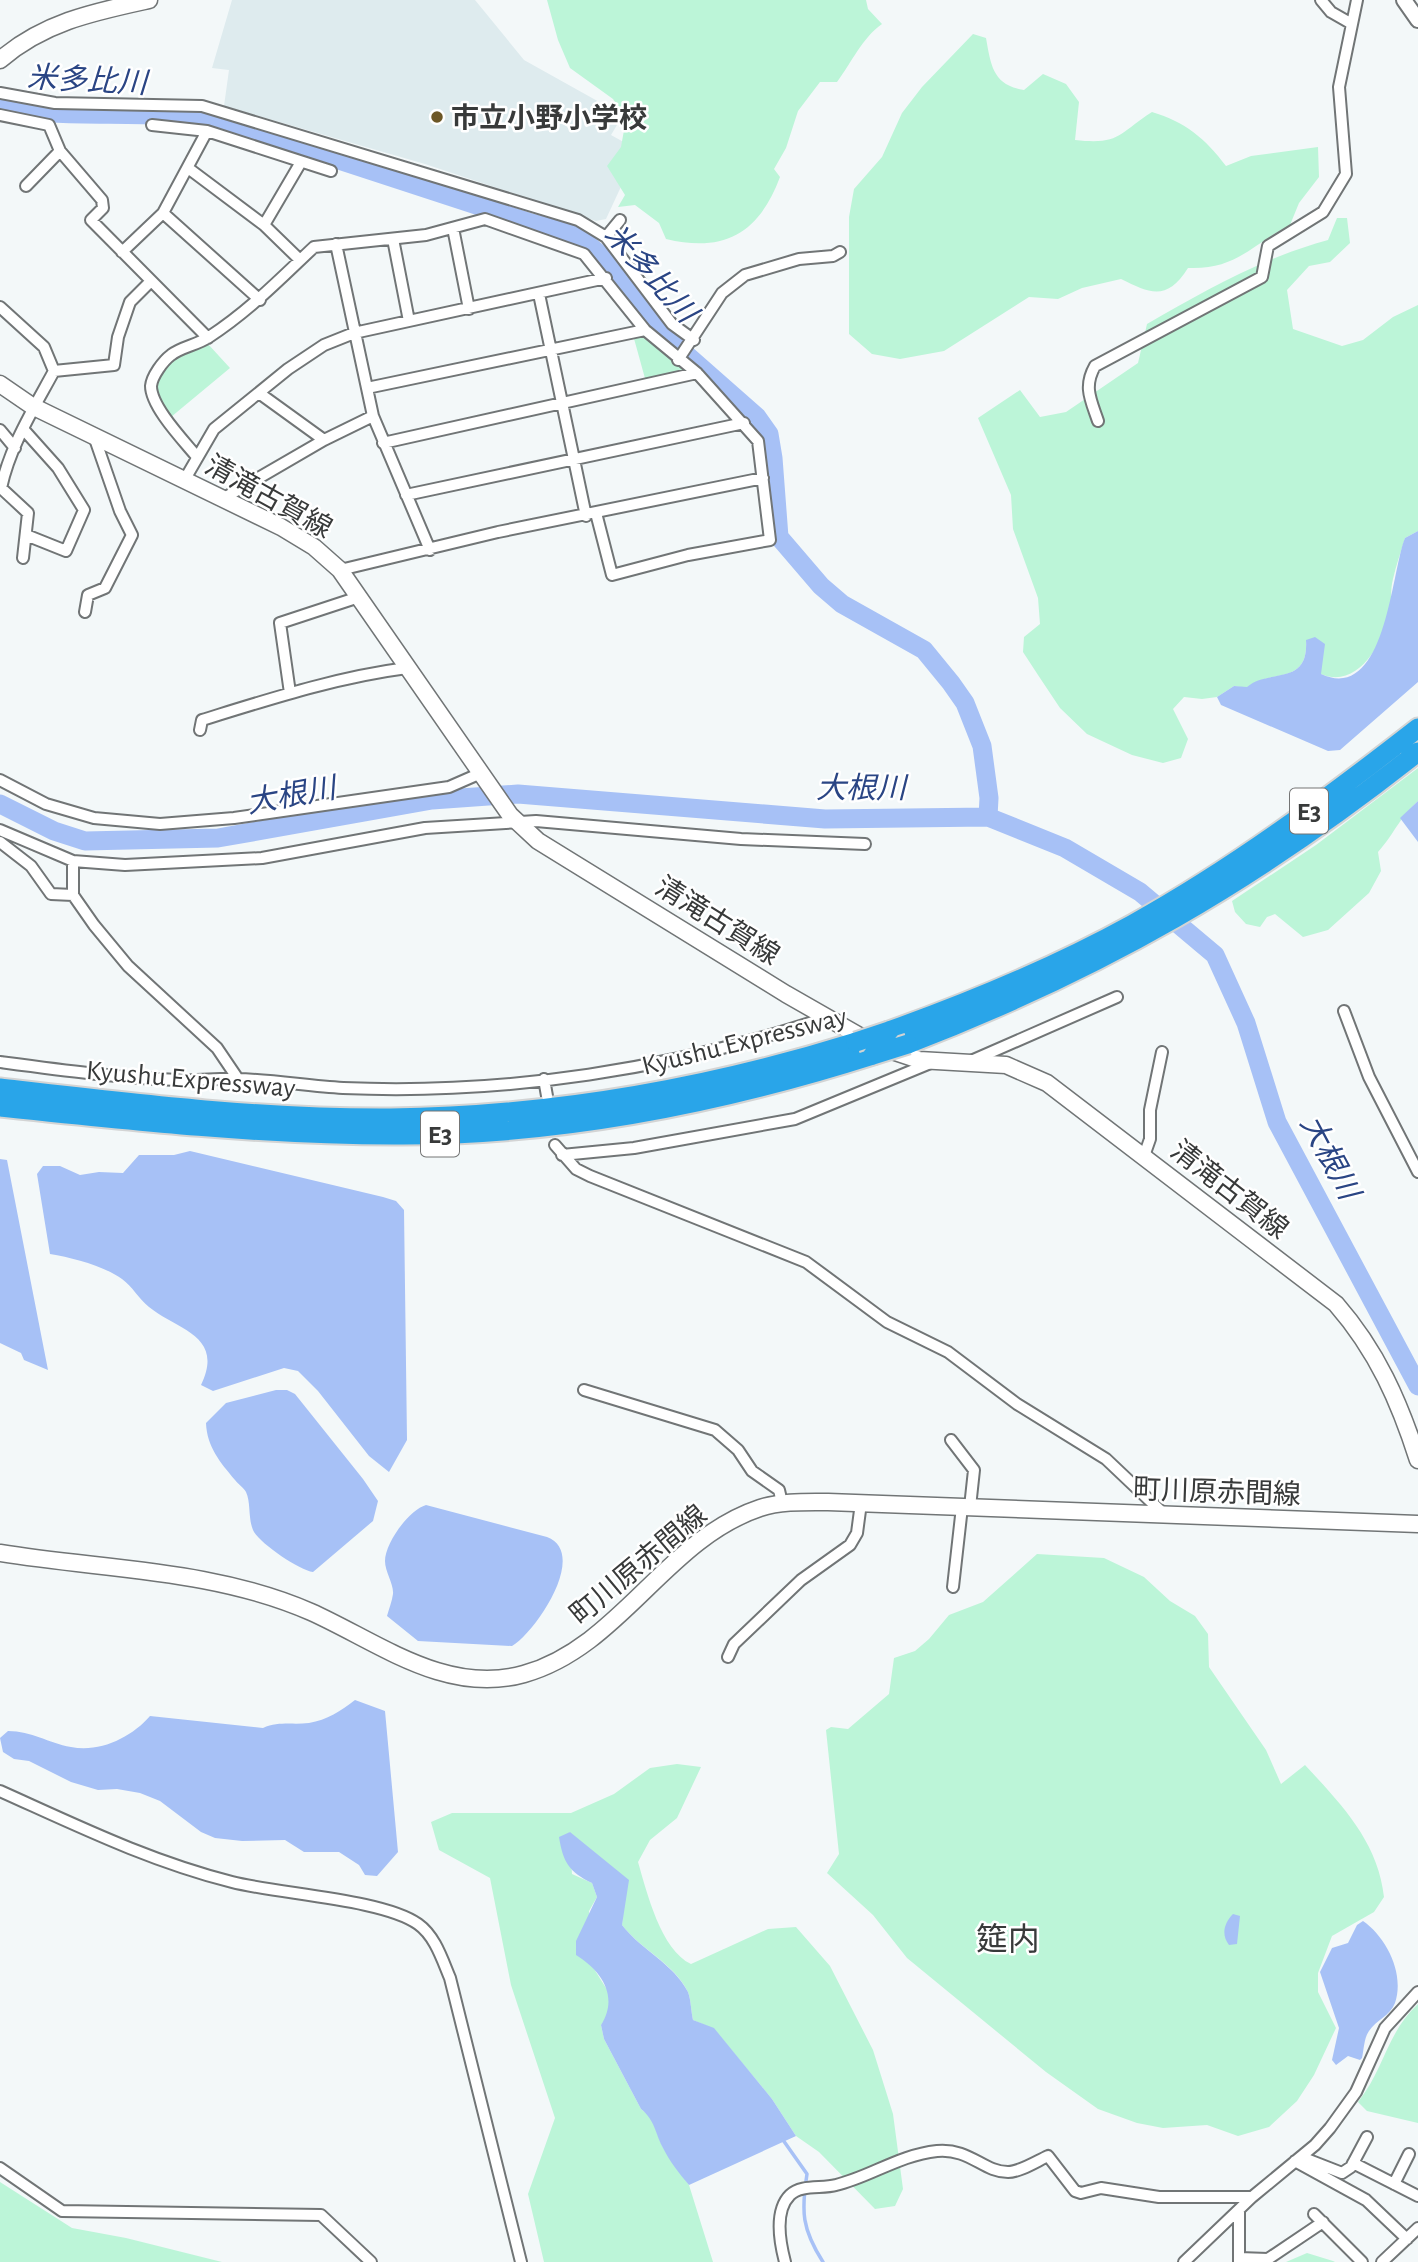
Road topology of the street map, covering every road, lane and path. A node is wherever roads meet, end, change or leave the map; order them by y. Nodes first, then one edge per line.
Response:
1 (149, 0) edge
2 (1321, 0) edge
3 (1357, 0) edge
4 (1404, 0) edge
5 (1418, 19) edge
6 (1352, 24) junction
7 (0, 60) edge
8 (0, 93) edge
9 (0, 115) edge
10 (152, 125) dead end
11 (207, 131) junction
12 (60, 151) junction
13 (301, 162) junction
14 (188, 168) junction
15 (331, 171) dead end
16 (26, 186) dead end
17 (163, 213) junction
18 (620, 220) dead end
19 (264, 225) junction
20 (453, 228) junction
21 (606, 237) junction
22 (393, 239) junction
23 (336, 244) junction
24 (122, 252) junction
25 (840, 252) dead end
26 (300, 260) junction
27 (606, 278) junction
28 (151, 281) junction
29 (539, 294) junction
30 (260, 300) junction
31 (0, 307) edge
32 (469, 309) junction
33 (409, 321) junction
34 (645, 330) junction
35 (355, 333) junction
36 (208, 338) junction
37 (694, 340) junction
38 (550, 350) junction
39 (678, 360) junction
40 (54, 371) junction
41 (696, 373) junction
42 (0, 384) edge
43 (367, 388) junction
44 (259, 393) junction
45 (562, 405) junction
46 (32, 406) junction
47 (373, 416) junction
48 (1098, 421) dead end
49 (744, 424) junction
50 (0, 430) edge
51 (24, 430) junction
52 (94, 436) junction
53 (324, 440) junction
54 (383, 443) junction
55 (15, 448) junction
56 (197, 457) junction
57 (574, 460) junction
58 (764, 478) junction
59 (186, 479) junction
60 (406, 495) junction
61 (224, 498) junction
62 (591, 515) junction
63 (26, 535) junction
64 (430, 550) junction
65 (23, 558) dead end
66 (340, 570) junction
67 (359, 597) junction
68 (85, 612) dead end
69 (407, 668) junction
70 (290, 693) junction
71 (1418, 728) edge
72 (200, 730) dead end
73 (1418, 752) edge
74 (481, 772) junction
75 (0, 780) edge
76 (514, 820) junction
77 (0, 830) edge
78 (0, 842) edge
79 (865, 844) dead end
80 (74, 861) junction
81 (73, 895) junction
82 (1141, 930) junction
83 (1117, 997) dead end
84 (1344, 1011) dead end
85 (828, 1017) junction
86 (1161, 1052) dead end
87 (936, 1061) junction
88 (971, 1061) junction
89 (0, 1062) edge
90 (238, 1079) junction
91 (544, 1079) junction
92 (0, 1088) edge
93 (547, 1096) dead end
94 (0, 1107) edge
95 (555, 1145) dead end
96 (562, 1155) junction
97 (1144, 1156) junction
98 (1418, 1172) edge
99 (584, 1390) dead end
100 (951, 1440) dead end
101 (1418, 1460) edge
102 (782, 1503) junction
103 (861, 1503) junction
104 (966, 1507) junction
105 (1165, 1515) junction
106 (1418, 1524) edge
107 (0, 1553) edge
108 (953, 1587) dead end
109 (728, 1657) dead end
110 (0, 1791) edge
111 (1418, 1992) edge
112 (1367, 2137) dead end
113 (1409, 2154) dead end
114 (1298, 2159) junction
115 (1353, 2163) junction
116 (0, 2168) edge
117 (1394, 2184) junction
118 (1418, 2196) edge
119 (1252, 2197) junction
120 (1239, 2212) junction
121 (1314, 2214) dead end
122 (1323, 2222) junction
123 (1418, 2228) edge
124 (1407, 2239) junction
125 (1239, 2260) edge
126 (371, 2262) edge
127 (521, 2262) edge
128 (785, 2262) edge
129 (1184, 2262) edge
130 (1362, 2262) edge
131 (1382, 2262) edge

1 - 7 main road
2 - 6 street
3 - 6 street
4 - 5 street
6 - 48 street
8 - 21 street
9 - 12 street
10 - 11 street
11 - 13 street
11 - 14 street
12 - 16 street
12 - 24 street
13 - 15 street
13 - 19 street
14 - 17 street
14 - 19 street
17 - 24 street
17 - 30 street
18 - 21 street
19 - 26 street
20 - 22 street
20 - 27 street
20 - 32 street
21 - 37 street
22 - 23 street
22 - 33 street
23 - 26 street
23 - 35 street
24 - 28 street
25 - 37 street
26 - 30 street
27 - 29 street
27 - 34 street
28 - 36 street
28 - 40 street
29 - 32 street
29 - 38 street
30 - 36 street
31 - 40 street
32 - 33 street
33 - 35 street
34 - 38 street
34 - 39 street
35 - 43 street
35 - 44 street
36 - 56 street
37 - 39 street
38 - 43 street
38 - 45 street
39 - 41 street
40 - 46 street
41 - 45 street
41 - 49 street
42 - 46 main road, 清滝古賀線
43 - 47 street
44 - 53 street
44 - 56 street
45 - 54 street
45 - 57 street
46 - 51 street
46 - 52 main road, 清滝古賀線
47 - 53 street
47 - 54 street
49 - 57 street
49 - 58 street
50 - 55 street
51 - 55 street
51 - 63 street
52 - 59 main road, 清滝古賀線
52 - 68 street
53 - 61 street
54 - 60 street
55 - 63 street
56 - 59 street
57 - 60 street
57 - 62 street
58 - 62 street
58 - 62 street
59 - 61 main road, 清滝古賀線
60 - 64 street
61 - 66 main road, 清滝古賀線
62 - 64 street
63 - 65 street
64 - 66 street
66 - 67 main road, 清滝古賀線
67 - 69 main road, 清滝古賀線
67 - 70 street
69 - 70 street
69 - 74 main road, 清滝古賀線
70 - 72 street
71 - 82 highway, Kyushu Expressway / E3
73 - 82 highway, Kyushu Expressway / E3
74 - 75 street
74 - 76 main road, 清滝古賀線
76 - 79 street
76 - 80 street
76 - 85 main road, 清滝古賀線
77 - 80 street
78 - 81 street
80 - 81 street
81 - 90 street
82 - 92 highway, Kyushu Expressway / E3, bridge
82 - 94 highway, Kyushu Expressway / E3, bridge
83 - 88 street
84 - 98 street
85 - 87 main road, 清滝古賀線
85 - 91 street
86 - 97 street
87 - 88 main road, 清滝古賀線
87 - 96 street
88 - 97 main road, 清滝古賀線
89 - 90 street
90 - 91 street
91 - 93 street
95 - 96 street
96 - 105 street
97 - 101 main road, 清滝古賀線
99 - 102 street
100 - 104 street
102 - 103 main road, 町川原赤間線
102 - 107 main road, 町川原赤間線
103 - 104 main road, 町川原赤間線
103 - 109 street
104 - 105 main road, 町川原赤間線
104 - 108 street
105 - 106 main road, 町川原赤間線
110 - 127 street
111 - 114 street
112 - 115 street
113 - 117 street
114 - 115 street
114 - 119 street
114 - 124 street
115 - 117 street
116 - 126 street
117 - 118 street
119 - 120 street
119 - 128 street
120 - 125 street
120 - 129 street
121 - 122 street
122 - 125 street
122 - 130 street
123 - 124 street
124 - 131 street

